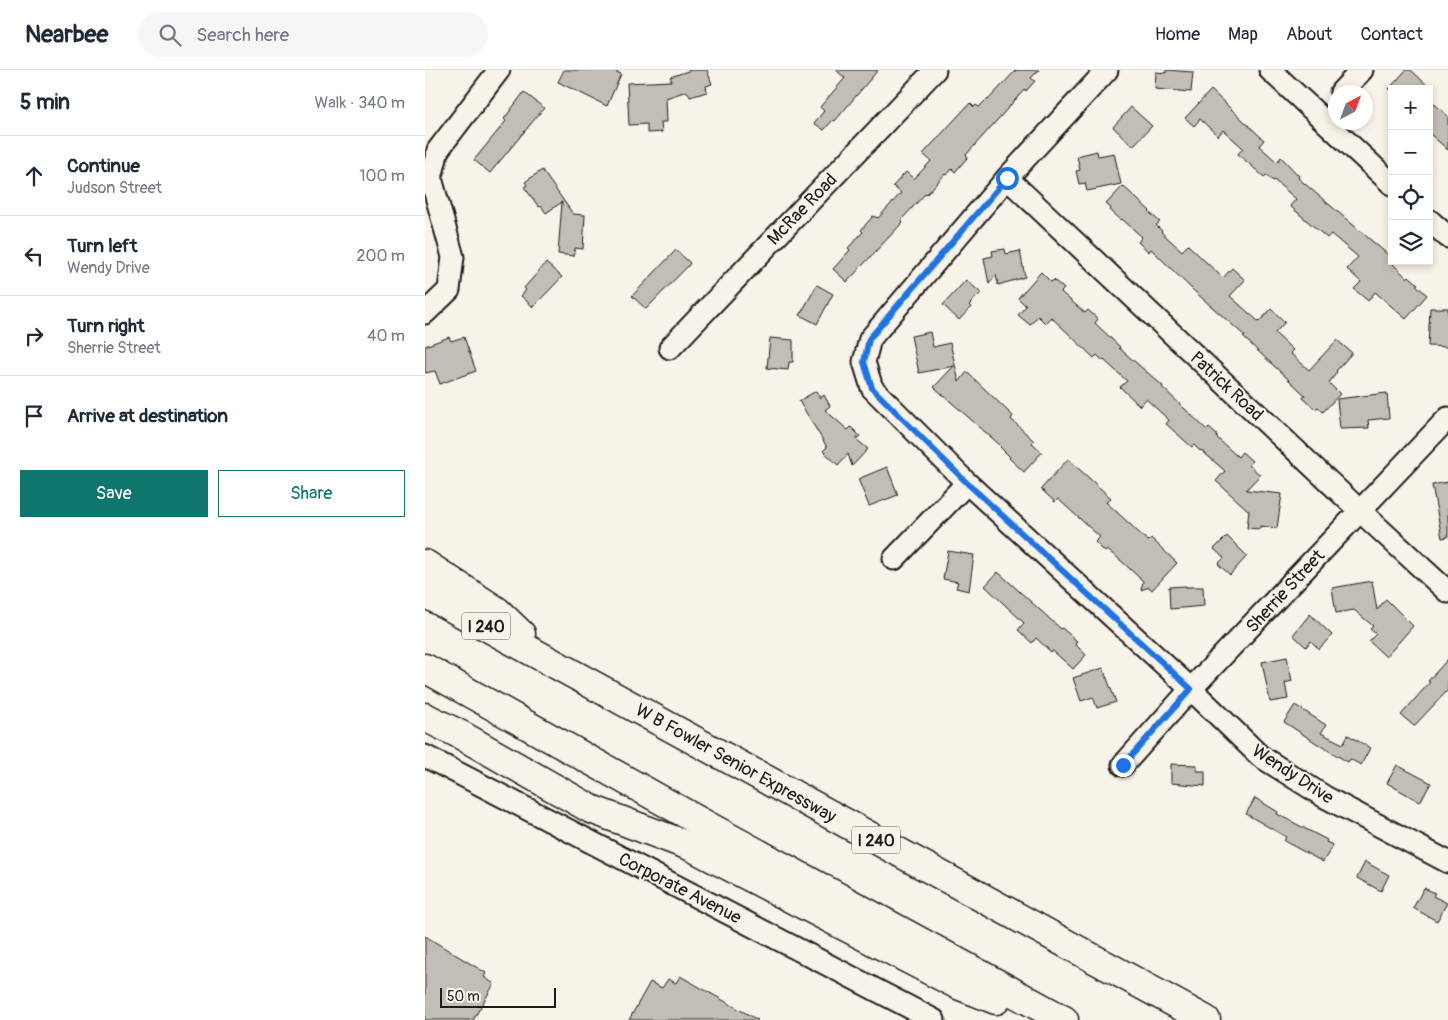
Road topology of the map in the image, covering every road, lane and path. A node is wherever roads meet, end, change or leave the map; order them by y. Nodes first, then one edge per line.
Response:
1 (499, 70) edge
2 (935, 70) edge
3 (1107, 70) edge
4 (1270, 70) edge
5 (1362, 70) edge
6 (1348, 85) edge
7 (1328, 106) edge
8 (1319, 116) junction
9 (1007, 178) junction
10 (1388, 180) edge
11 (1433, 224) edge
12 (1448, 237) edge
13 (425, 313) edge
14 (670, 348) dead end
15 (1448, 418) edge
16 (967, 483) junction
17 (1360, 511) junction
18 (894, 559) dead end
19 (425, 564) edge
20 (425, 592) edge
21 (1448, 592) edge
22 (547, 660) junction
23 (425, 668) edge
24 (1191, 689) junction
25 (425, 716) edge
26 (425, 756) edge
27 (1123, 765) dead end
28 (1448, 862) edge
29 (934, 1020) edge
30 (1043, 1020) edge
31 (1064, 1020) edge
32 (1206, 1020) edge

1 - 13 street
2 - 14 street, McRae Road
3 - 9 street
4 - 8 street
5 - 6 street
7 - 8 street
8 - 10 street
9 - 16 street, Wendy Drive
9 - 17 street, Patrick Road
11 - 12 street
15 - 17 street, Sherrie Street
16 - 18 street
16 - 24 street, Wendy Drive
17 - 21 street, Patrick Road
17 - 24 street, Sherrie Street
19 - 22 highway
20 - 22 highway, W B Fowler Senior Expressway / I 240
22 - 32 highway, W B Fowler Senior Expressway / I 240
23 - 31 highway
24 - 27 street, Sherrie Street
24 - 28 street, Wendy Drive
25 - 30 highway
26 - 29 street, Corporate Avenue

